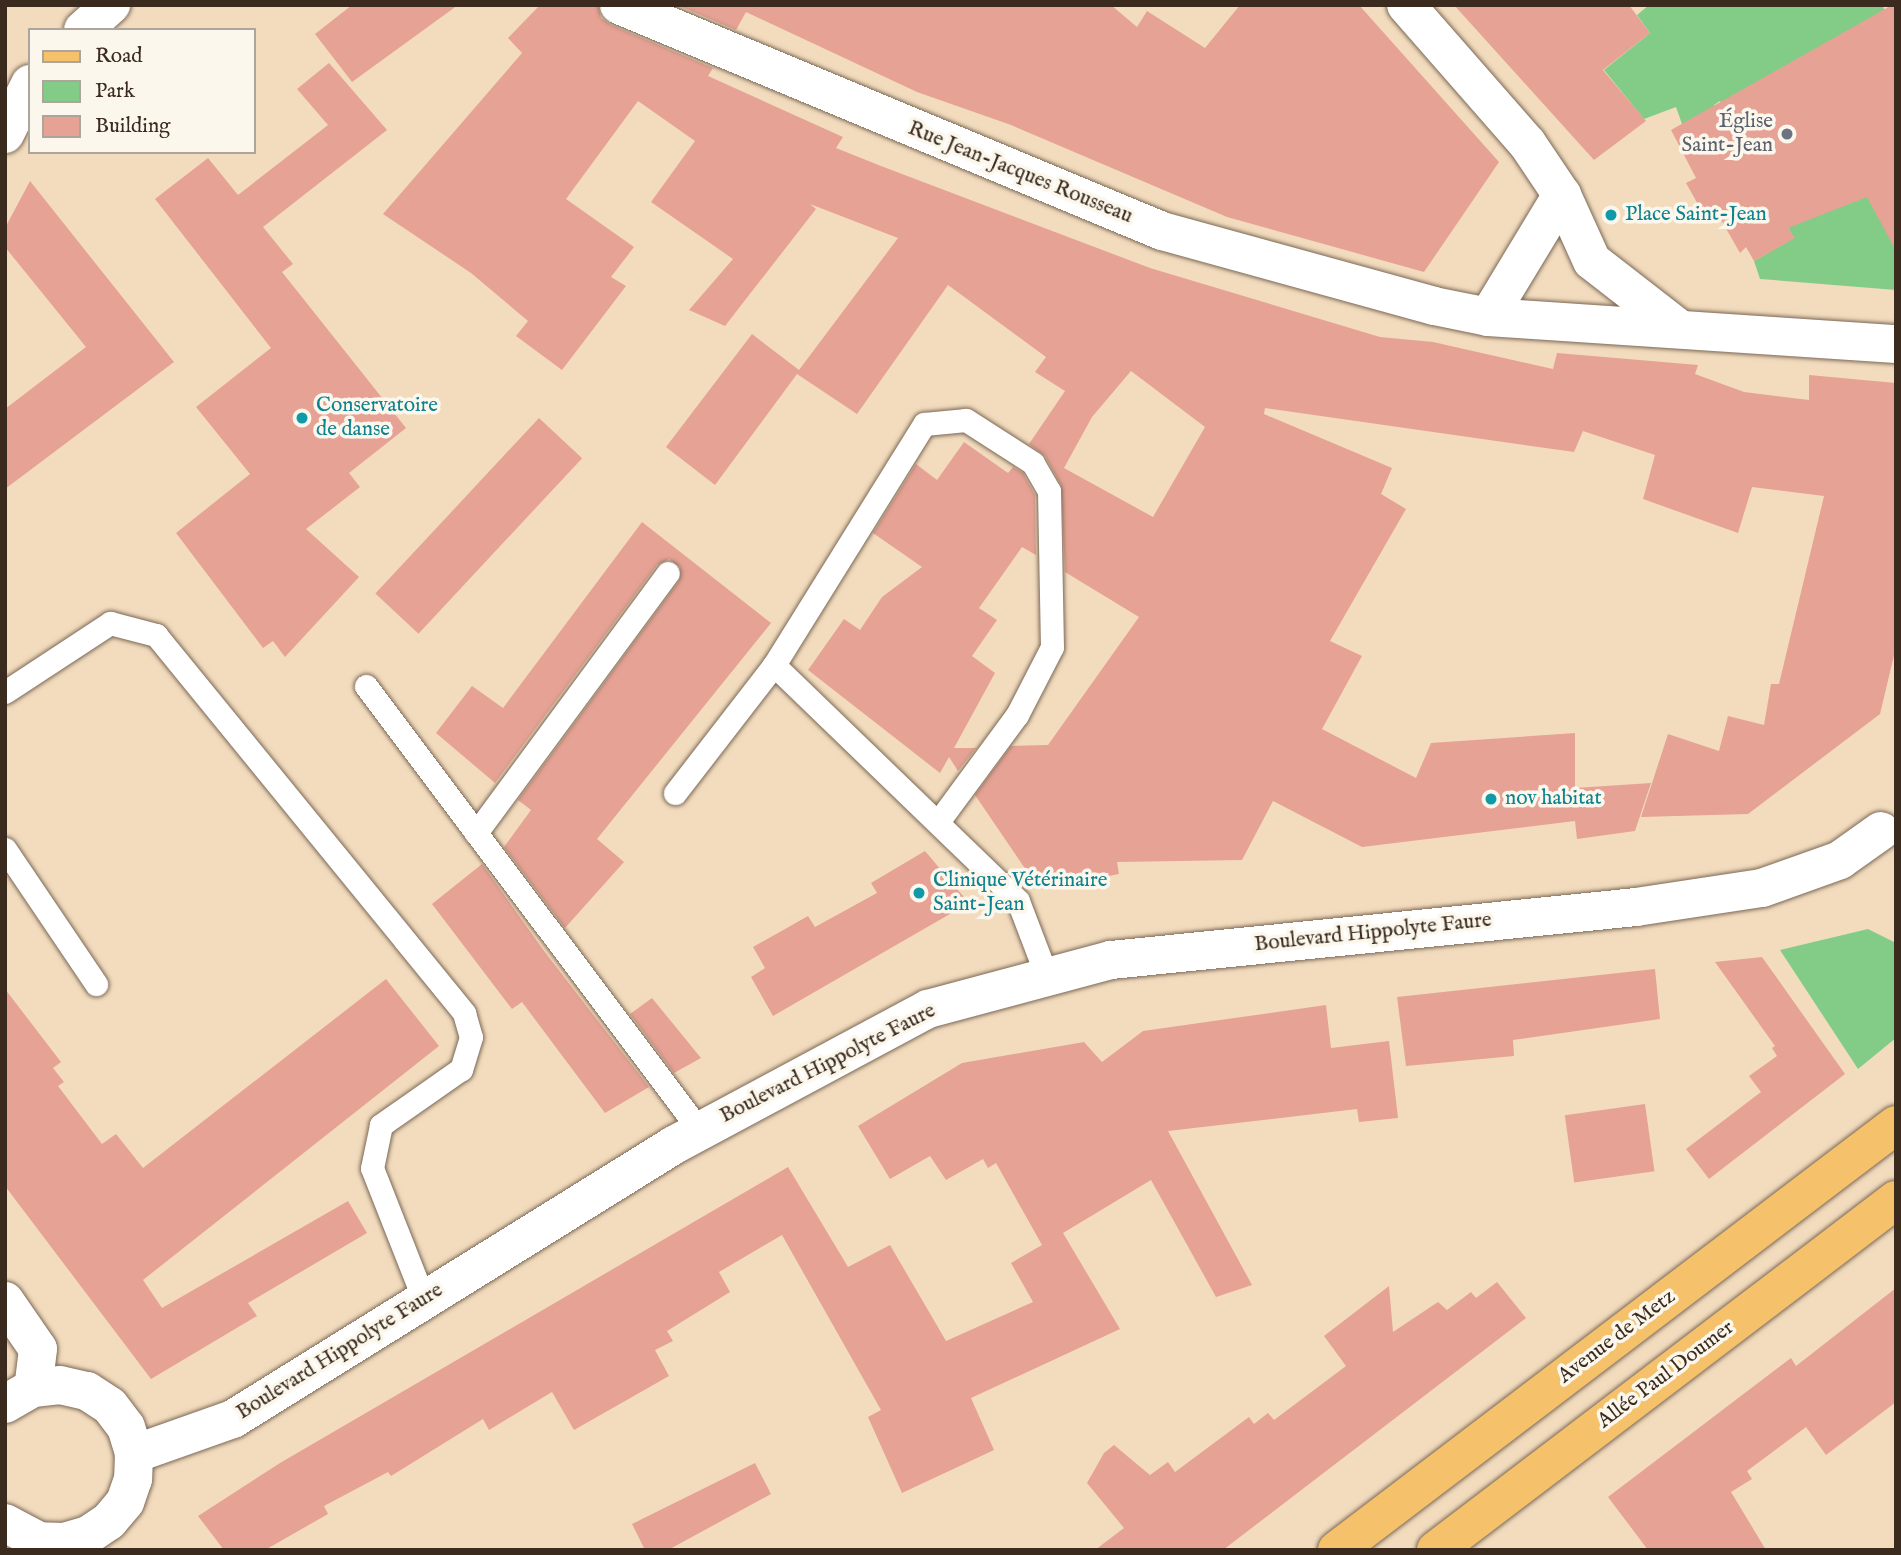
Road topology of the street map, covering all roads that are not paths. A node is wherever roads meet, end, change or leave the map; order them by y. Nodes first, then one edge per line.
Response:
1 (111, 5) edge
2 (619, 5) edge
3 (1406, 5) edge
4 (85, 28) edge
5 (28, 75) edge
6 (5, 88) edge
7 (28, 89) edge
8 (5, 134) edge
9 (1562, 195) junction
10 (1488, 317) junction
11 (1677, 327) junction
12 (1896, 344) edge
13 (668, 573) dead end
14 (774, 665) junction
15 (366, 685) dead end
16 (5, 692) edge
17 (675, 793) dead end
18 (938, 822) junction
19 (476, 833) junction
20 (1891, 833) edge
21 (5, 849) edge
22 (1047, 977) junction
23 (96, 984) dead end
24 (1896, 1125) edge
25 (700, 1131) junction
26 (1896, 1200) edge
27 (424, 1300) junction
28 (5, 1301) edge
29 (19, 1396) edge
30 (134, 1454) junction
31 (5, 1523) edge
32 (37, 1545) edge
33 (1337, 1550) edge
34 (1436, 1550) edge

1 - 4 street
2 - 10 street, Rue Jean-Jacques Rousseau
3 - 9 street
5 - 6 street
7 - 8 street
9 - 10 street
9 - 11 street
10 - 11 street
11 - 12 street
13 - 19 lane
14 - 17 lane
14 - 18 lane
14 - 18 lane
15 - 19 lane
16 - 27 lane
18 - 22 lane
19 - 25 lane
20 - 22 street, Boulevard Hippolyte Faure
21 - 23 lane
22 - 25 street, Boulevard Hippolyte Faure
24 - 33 main road, Avenue de Metz
25 - 27 street, Boulevard Hippolyte Faure
26 - 34 main road, Allée Paul Doumer
27 - 30 street, Boulevard Hippolyte Faure
28 - 29 street
29 - 30 street
30 - 32 street
31 - 32 street

